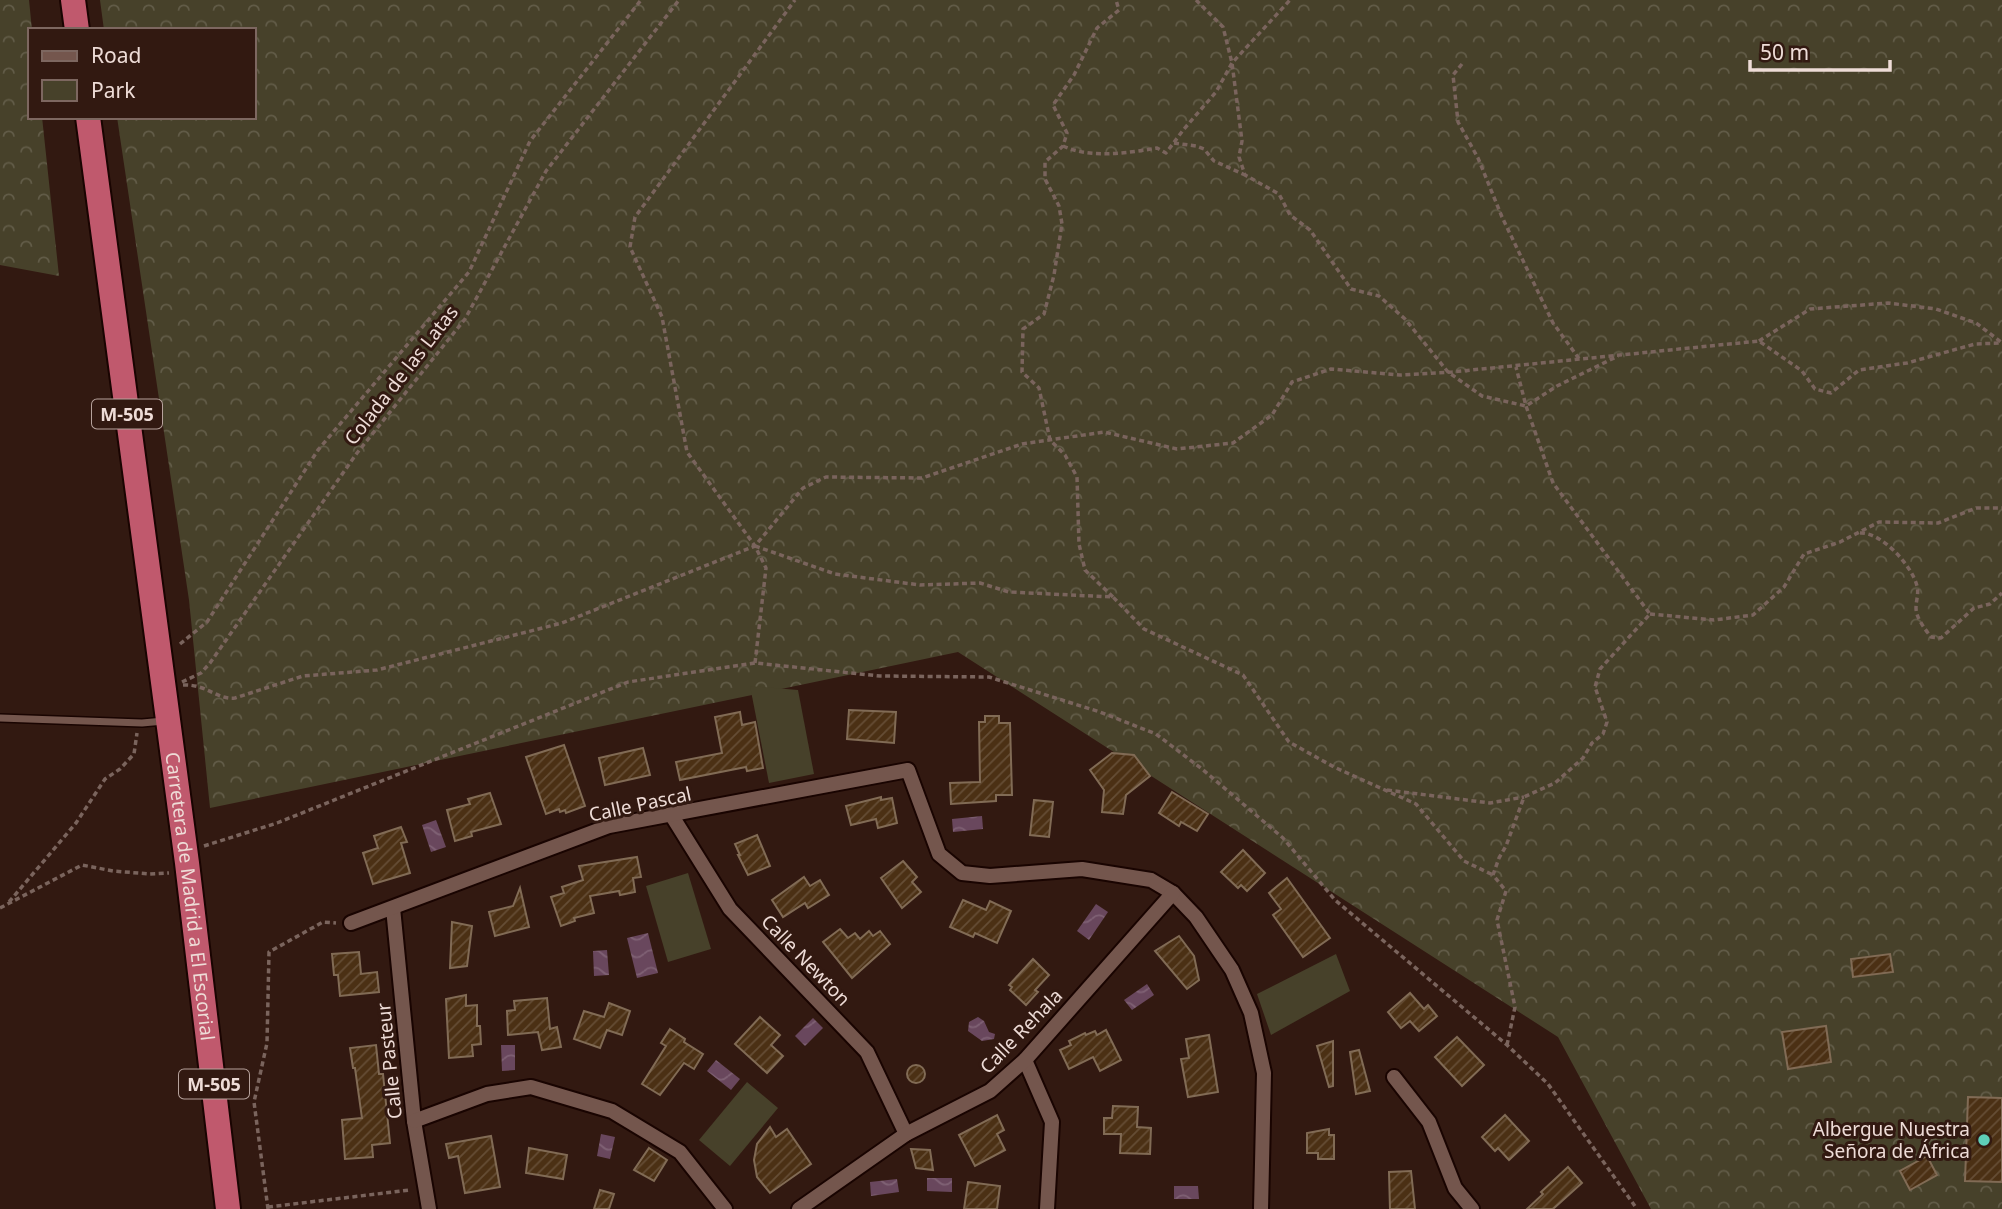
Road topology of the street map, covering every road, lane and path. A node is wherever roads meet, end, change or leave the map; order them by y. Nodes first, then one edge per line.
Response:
1 (73, 0) edge
2 (641, 0) edge
3 (679, 0) edge
4 (795, 0) edge
5 (1116, 0) edge
6 (1196, 0) edge
7 (1290, 0) edge
8 (76, 28) edge
9 (1232, 63) junction
10 (1462, 64) dead end
11 (88, 119) edge
12 (1174, 143) junction
13 (1063, 146) junction
14 (1245, 175) junction
15 (1759, 341) junction
16 (2002, 343) edge
17 (1623, 354) junction
18 (1580, 360) junction
19 (1516, 367) junction
20 (1448, 372) junction
21 (1526, 407) junction
22 (1049, 440) junction
23 (2002, 508) edge
24 (1858, 533) junction
25 (755, 546) junction
26 (2002, 593) edge
27 (1114, 597) junction
28 (1650, 614) junction
29 (178, 652) dead end
30 (755, 663) dead end
31 (177, 672) dead end
32 (177, 685) junction
33 (167, 715) junction
34 (0, 718) edge
35 (142, 723) junction
36 (1381, 789) junction
37 (1524, 797) junction
38 (672, 816) junction
39 (187, 863) junction
40 (1493, 874) junction
41 (1173, 893) junction
42 (8, 904) junction
43 (0, 908) edge
44 (393, 908) junction
45 (351, 923) joint
46 (1025, 1060) junction
47 (1394, 1077) dead end
48 (414, 1121) junction
49 (906, 1134) junction
50 (426, 1188) junction
51 (268, 1208) edge
52 (228, 1209) edge
53 (429, 1209) edge
54 (725, 1209) edge
55 (799, 1209) edge
56 (1048, 1209) edge
57 (1261, 1209) edge
58 (1472, 1209) edge
59 (1637, 1209) edge

1 - 8 highway
2 - 29 path
3 - 32 path, Colada de las Latas
4 - 25 path
5 - 13 path
6 - 9 path
7 - 9 path
9 - 12 path
9 - 14 path
10 - 18 path
11 - 33 highway, M-505
12 - 13 path
12 - 14 path
13 - 22 path
14 - 20 path
15 - 16 path
15 - 16 path
15 - 17 path
17 - 18 path
17 - 21 path
18 - 19 path
19 - 20 path
19 - 21 path
20 - 21 path
20 - 22 path
21 - 28 path
22 - 25 path
22 - 27 path
23 - 24 path
24 - 26 path
24 - 28 path
25 - 27 path
25 - 30 path
25 - 32 path
27 - 36 path
28 - 37 path
31 - 32 path
33 - 35 lane
33 - 39 highway, Carretera de Madrid a El Escorial / M-505
34 - 35 lane
35 - 42 path
36 - 37 path
36 - 40 path
37 - 40 path
38 - 41 street, Calle Pascal
38 - 44 street, Calle Pascal
38 - 49 street, Calle Newton
39 - 42 path
39 - 52 highway, Carretera de Madrid a El Escorial / M-505
40 - 59 path
41 - 46 street, Calle Rehala
41 - 57 street
42 - 43 path
44 - 45 street, Calle Pascal
44 - 48 street, Calle Pasteur
45 - 51 path
46 - 49 street, Calle Rehala
46 - 56 street
47 - 58 street
48 - 50 street, Calle Pasteur
48 - 54 street
49 - 55 street, Calle Rehala
50 - 51 path
50 - 53 street, Calle Pasteur

